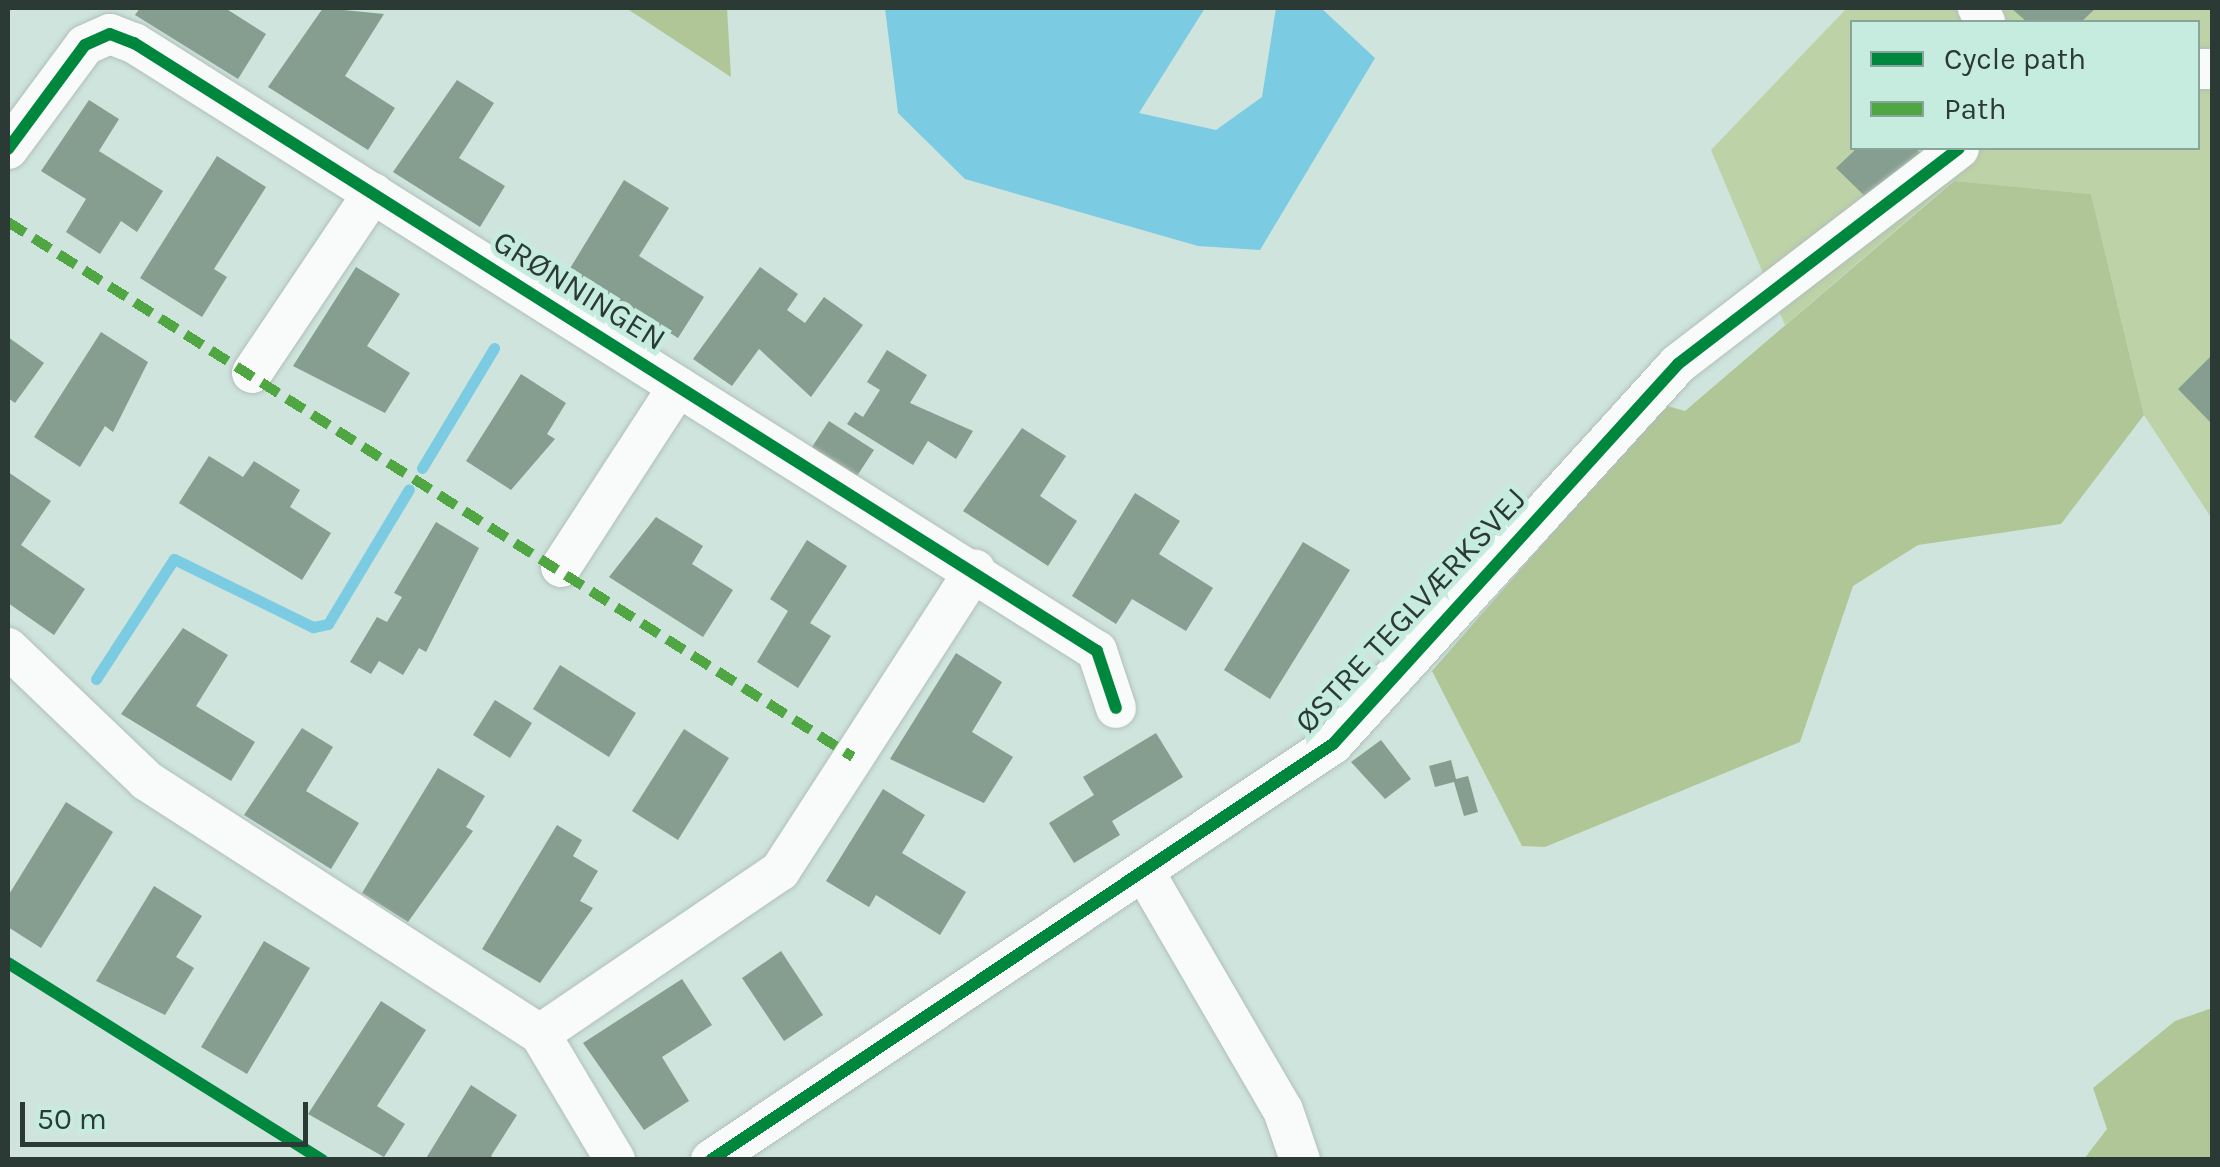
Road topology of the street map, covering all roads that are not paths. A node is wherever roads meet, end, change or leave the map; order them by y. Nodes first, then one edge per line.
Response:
1 (8, 149) edge
2 (1956, 150) edge
3 (373, 193) junction
4 (252, 374) dead end
5 (678, 387) junction
6 (561, 567) dead end
7 (974, 570) junction
8 (8, 648) edge
9 (1116, 708) dead end
10 (1146, 875) junction
11 (540, 1034) junction
12 (615, 1160) edge
13 (711, 1160) edge
14 (1300, 1160) edge

1 - 3 street, GRØNNINGEN
2 - 10 street, ØSTRE TEGLVÆRKSVEJ
3 - 4 street
3 - 5 street, GRØNNINGEN
5 - 6 street, GRØNNINGEN
5 - 7 street, GRØNNINGEN
7 - 9 street, GRØNNINGEN
7 - 11 street
8 - 11 street
10 - 13 street, ØSTRE TEGLVÆRKSVEJ
10 - 14 street
11 - 12 street

